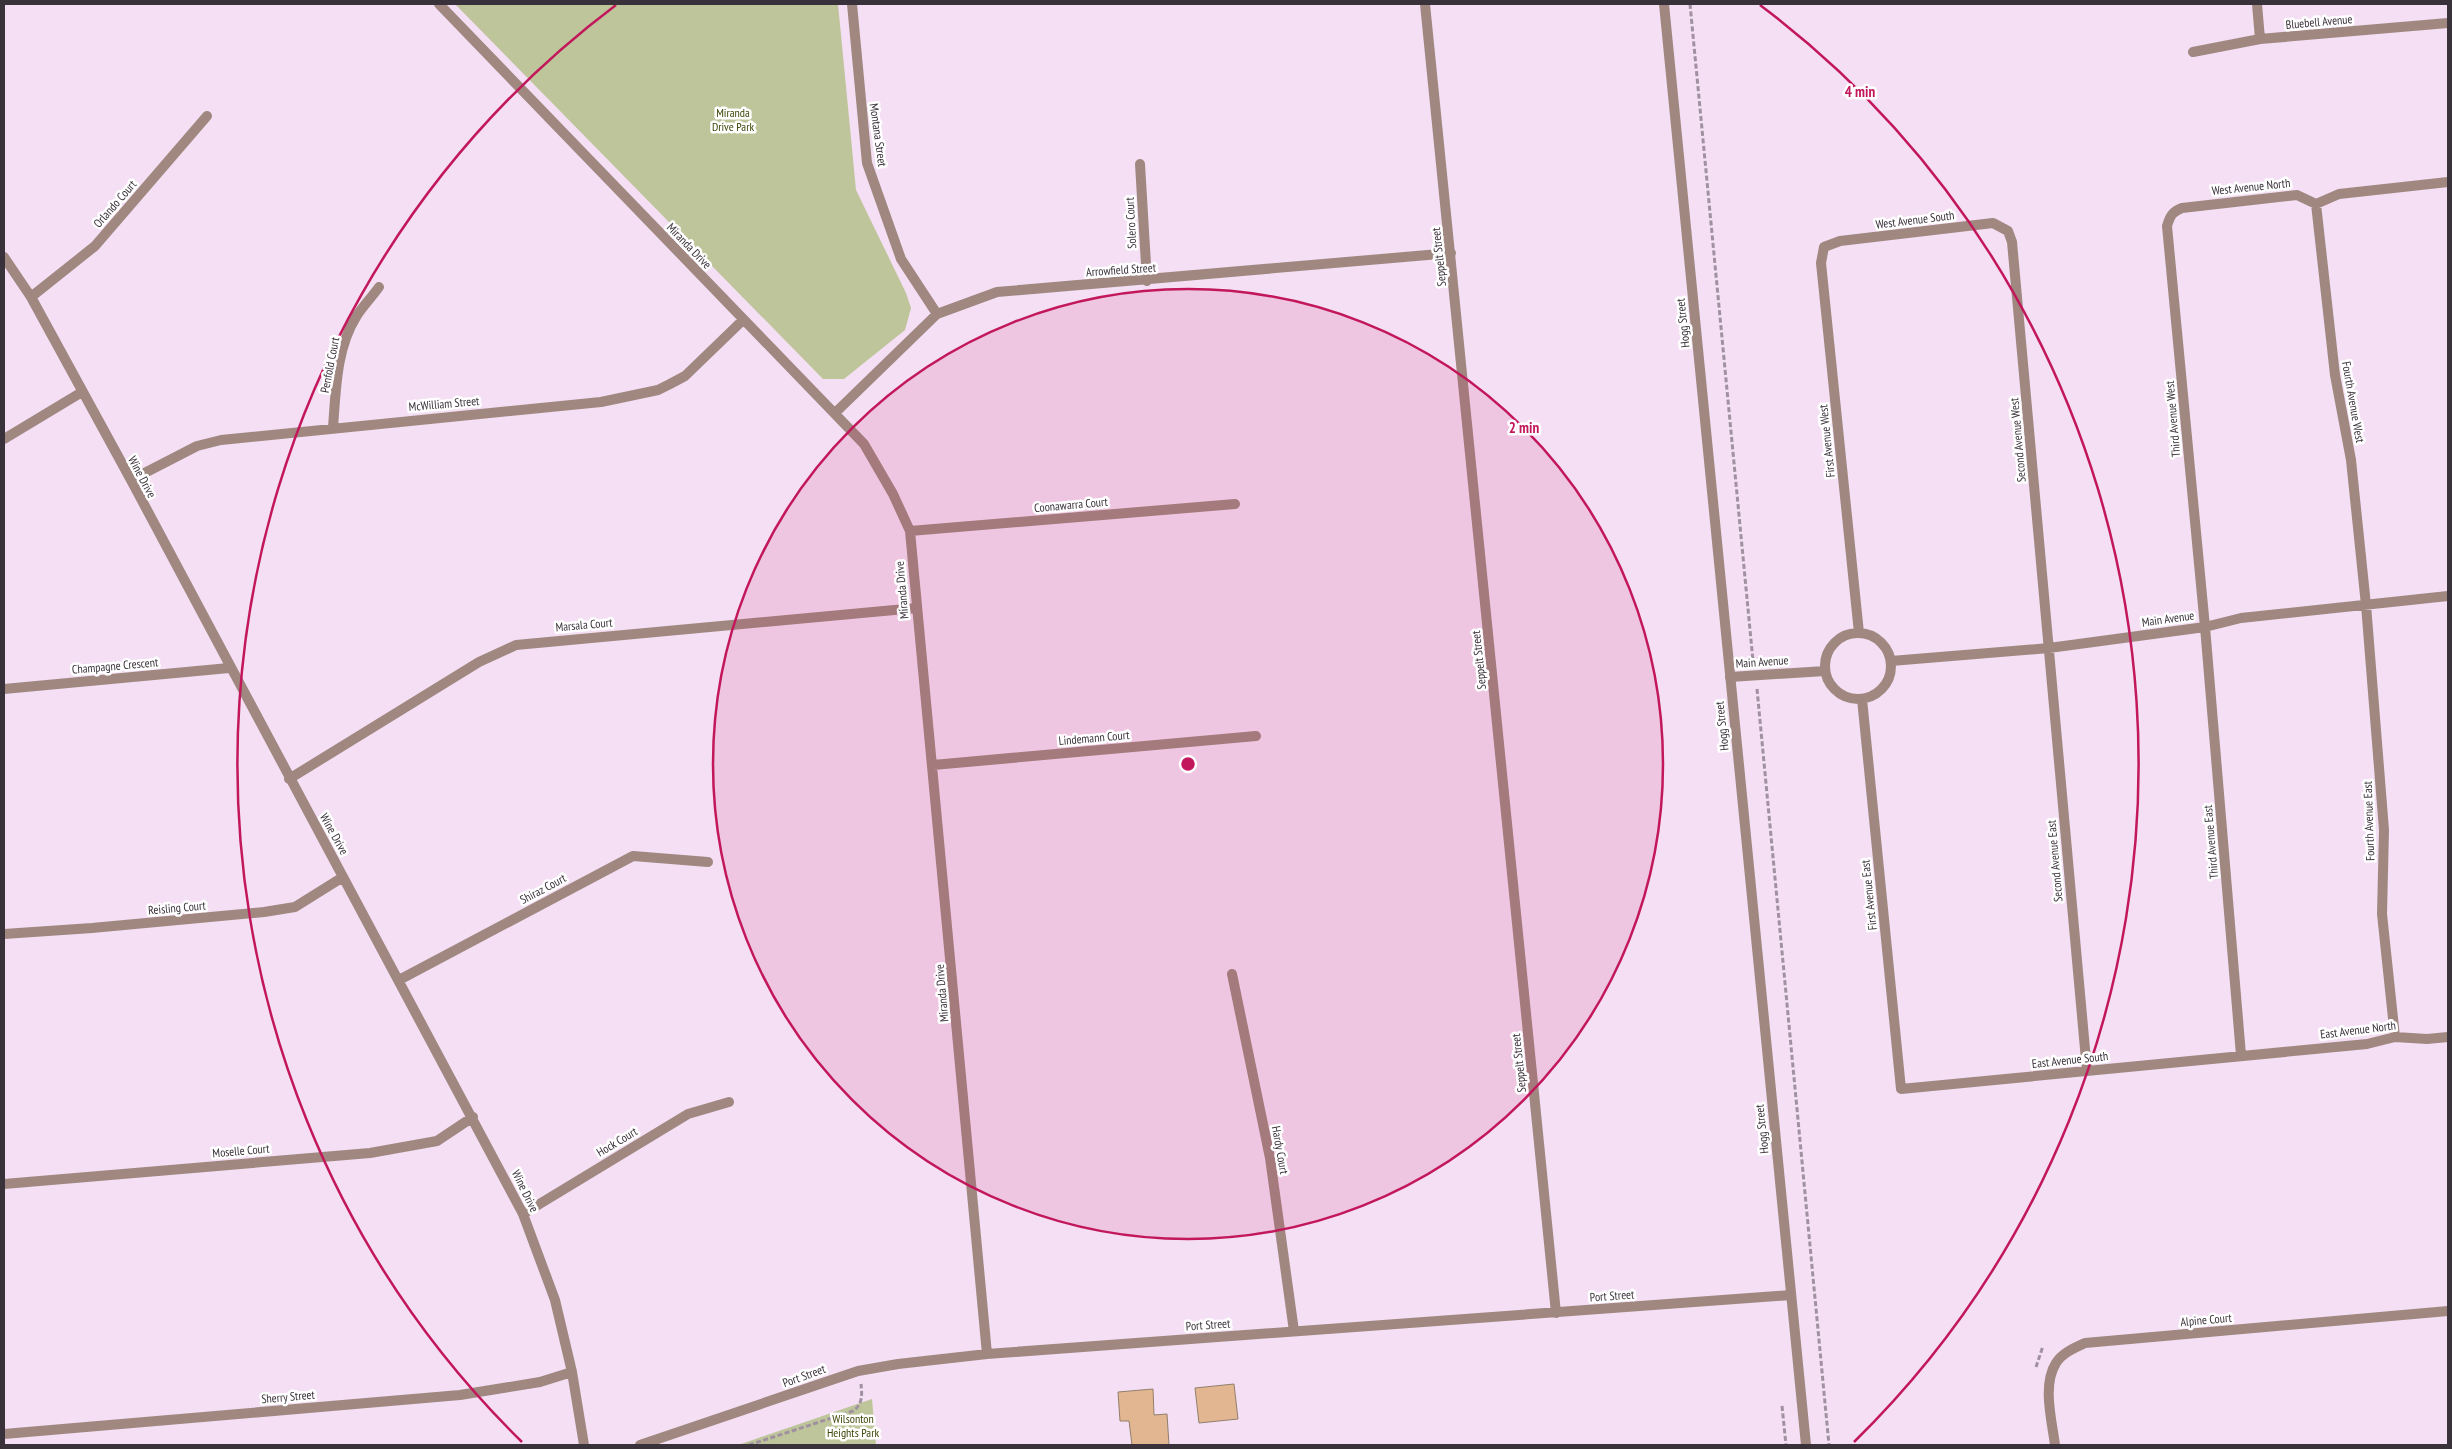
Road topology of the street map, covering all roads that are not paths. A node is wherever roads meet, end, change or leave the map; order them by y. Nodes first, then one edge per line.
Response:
1 (439, 4) edge
2 (852, 4) edge
3 (1425, 4) edge
4 (1664, 4) edge
5 (2257, 4) edge
6 (2448, 23) edge
7 (2260, 39) junction
8 (2193, 52) dead end
9 (207, 116) dead end
10 (1140, 164) dead end
11 (2448, 182) edge
12 (2316, 204) junction
13 (2173, 211) joint
14 (2008, 231) joint
15 (1824, 247) joint
16 (1451, 253) junction
17 (4, 257) edge
18 (1147, 281) junction
19 (380, 287) dead end
20 (31, 297) junction
21 (937, 314) junction
22 (743, 320) junction
23 (82, 392) junction
24 (835, 413) junction
25 (333, 427) junction
26 (4, 439) edge
27 (131, 480) junction
28 (1235, 504) dead end
29 (910, 531) junction
30 (2448, 596) edge
31 (2366, 605) junction
32 (916, 608) junction
33 (2206, 626) junction
34 (1859, 633) junction
35 (2049, 648) junction
36 (1891, 661) junction
37 (229, 668) junction
38 (1825, 671) junction
39 (1730, 677) junction
40 (4, 689) edge
41 (1862, 700) junction
42 (1256, 736) dead end
43 (934, 765) junction
44 (289, 779) junction
45 (708, 862) dead end
46 (343, 877) junction
47 (4, 934) edge
48 (1232, 974) dead end
49 (399, 980) junction
50 (2394, 1036) junction
51 (2448, 1037) edge
52 (2241, 1055) junction
53 (2087, 1071) junction
54 (1901, 1088) joint
55 (729, 1102) dead end
56 (473, 1117) junction
57 (4, 1184) edge
58 (523, 1214) junction
59 (1791, 1295) junction
60 (2448, 1311) edge
61 (1556, 1313) junction
62 (1294, 1332) junction
63 (987, 1354) junction
64 (572, 1372) junction
65 (4, 1434) edge
66 (584, 1445) edge
67 (640, 1445) edge
68 (1806, 1445) edge
69 (2055, 1445) edge

1 - 22 street, Miranda Drive
2 - 21 street, Montana Street
3 - 16 street, Seppelt Street
4 - 39 street, Hogg Street
5 - 7 street
6 - 7 street, Bluebell Avenue
7 - 8 street, Bluebell Avenue
9 - 20 street, Orlando Court
10 - 18 street, Solero Court
11 - 12 street
12 - 13 street, West Avenue North
12 - 31 street, Fourth Avenue West
13 - 33 street, Third Avenue West
14 - 15 street, West Avenue South
14 - 35 street, Second Avenue West
15 - 34 street, First Avenue West
16 - 18 street, Arrowfield Street
16 - 61 street, Seppelt Street
17 - 20 street, Wine Drive
18 - 21 street, Arrowfield Street
19 - 25 street, Penfold Court
20 - 23 street, Wine Drive
21 - 24 street, Arrowfield Street
22 - 24 street, Miranda Drive
22 - 25 street, McWilliam Street
23 - 26 street
23 - 27 street, Wine Drive
24 - 29 street, Miranda Drive
25 - 27 street, McWilliam Street
27 - 37 street, Wine Drive
28 - 29 street, Coonawarra Court
29 - 32 street, Miranda Drive
30 - 31 street, Main Avenue
31 - 33 street, Main Avenue
31 - 50 street, Fourth Avenue East
32 - 43 street, Miranda Drive
32 - 44 street, Marsala Court
33 - 35 street, Main Avenue
33 - 52 street, Third Avenue East
34 - 36 street
34 - 38 street
35 - 36 street, Main Avenue
35 - 53 street, Second Avenue East
36 - 41 street
37 - 40 street, Champagne Crescent
37 - 44 street, Wine Drive
38 - 39 street, Main Avenue
38 - 41 street
39 - 59 street, Hogg Street
41 - 54 street, First Avenue East
42 - 43 street, Lindemann Court
43 - 63 street, Miranda Drive
44 - 46 street, Wine Drive
45 - 49 street, Shiraz Court
46 - 47 street, Reisling Court
46 - 49 street, Wine Drive
48 - 62 street, Hardy Court
49 - 56 street, Wine Drive
50 - 51 street, East Avenue North
50 - 52 street, East Avenue North
52 - 53 street, East Avenue South
53 - 54 street, East Avenue South
55 - 58 street, Hock Court
56 - 57 street, Moselle Court
56 - 58 street, Wine Drive
58 - 64 street, Wine Drive
59 - 61 street, Port Street
59 - 68 street, Hogg Street
60 - 69 street, Alpine Court
61 - 62 street, Port Street
62 - 63 street, Port Street
63 - 67 street, Port Street
64 - 65 street, Sherry Street
64 - 66 street, Wine Drive

